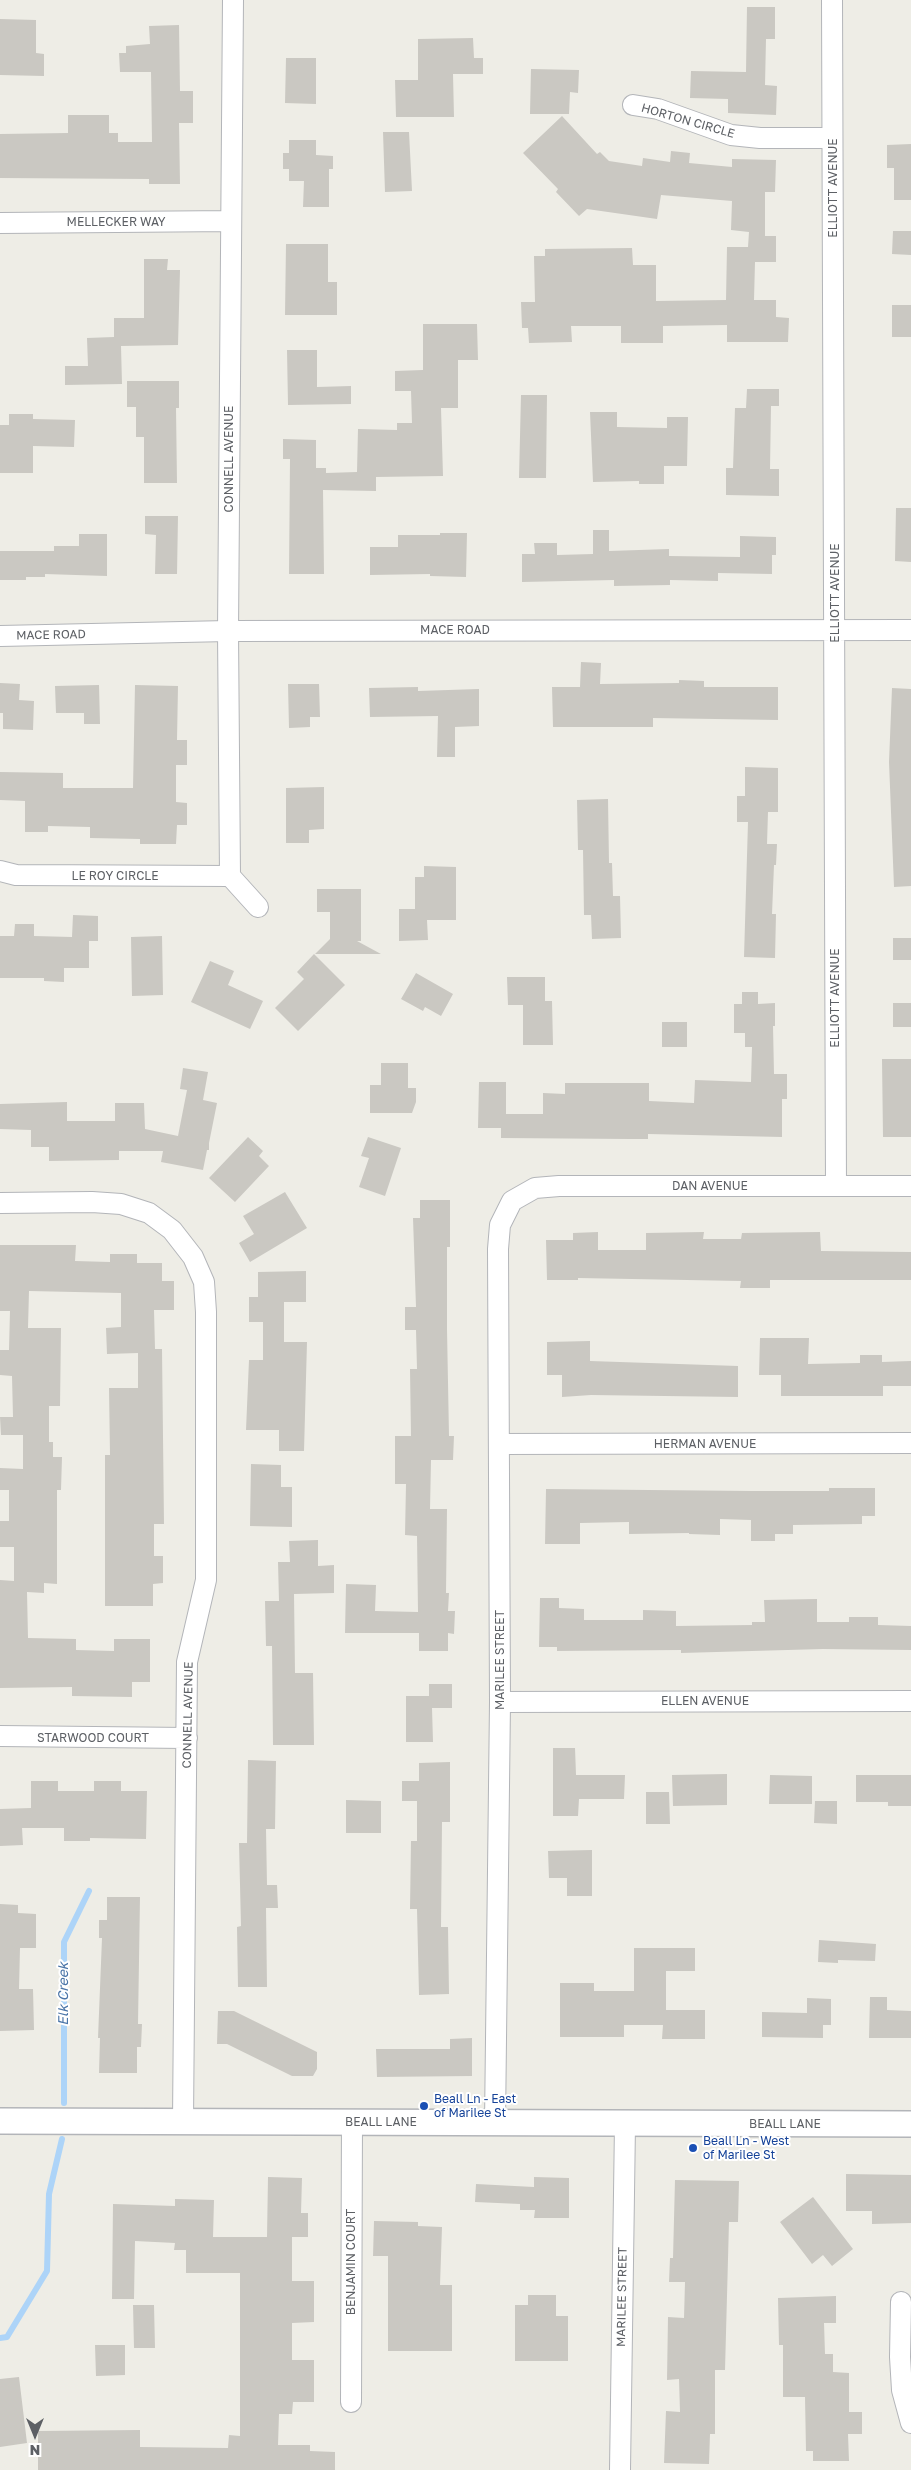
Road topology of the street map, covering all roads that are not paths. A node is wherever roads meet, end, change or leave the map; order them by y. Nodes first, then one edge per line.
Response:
1 (233, 0) edge
2 (832, 0) edge
3 (633, 105) dead end
4 (832, 138) junction
5 (231, 221) junction
6 (0, 223) edge
7 (835, 629) junction
8 (911, 630) edge
9 (228, 631) junction
10 (0, 636) edge
11 (0, 871) edge
12 (230, 876) junction
13 (258, 907) dead end
14 (836, 1186) junction
15 (911, 1186) edge
16 (512, 1201) joint
17 (0, 1203) edge
18 (911, 1443) edge
19 (498, 1444) junction
20 (911, 1701) edge
21 (500, 1702) junction
22 (0, 1736) edge
23 (187, 1738) junction
24 (0, 2121) edge
25 (183, 2121) junction
26 (352, 2121) junction
27 (495, 2122) junction
28 (624, 2124) junction
29 (911, 2124) edge
30 (901, 2302) dead end
31 (351, 2402) dead end
32 (911, 2423) edge
33 (620, 2470) edge

1 - 5 street, CONNELL AVENUE
2 - 4 street, ELLIOTT AVENUE
3 - 4 street, HORTON CIRCLE
4 - 7 street, ELLIOTT AVENUE
5 - 6 street, MELLECKER WAY
5 - 9 street, CONNELL AVENUE
7 - 8 street, MACE ROAD
7 - 9 street, MACE ROAD
7 - 14 street, ELLIOTT AVENUE
9 - 10 street, MACE ROAD
9 - 12 street, CONNELL AVENUE
11 - 12 street, LE ROY CIRCLE
12 - 13 street
14 - 15 street, DAN AVENUE
14 - 16 street, DAN AVENUE
16 - 19 street, MARILEE STREET
17 - 23 street, CONNELL AVENUE
18 - 19 street, HERMAN AVENUE
19 - 21 street, MARILEE STREET
20 - 21 street, ELLEN AVENUE
21 - 27 street, MARILEE STREET
22 - 23 street, STARWOOD COURT
23 - 25 street, CONNELL AVENUE
24 - 25 street, BEALL LANE
25 - 26 street, BEALL LANE
26 - 27 street, BEALL LANE
26 - 31 street, BENJAMIN COURT
27 - 28 street, BEALL LANE
28 - 29 street, BEALL LANE
28 - 33 street, MARILEE STREET
30 - 32 street

